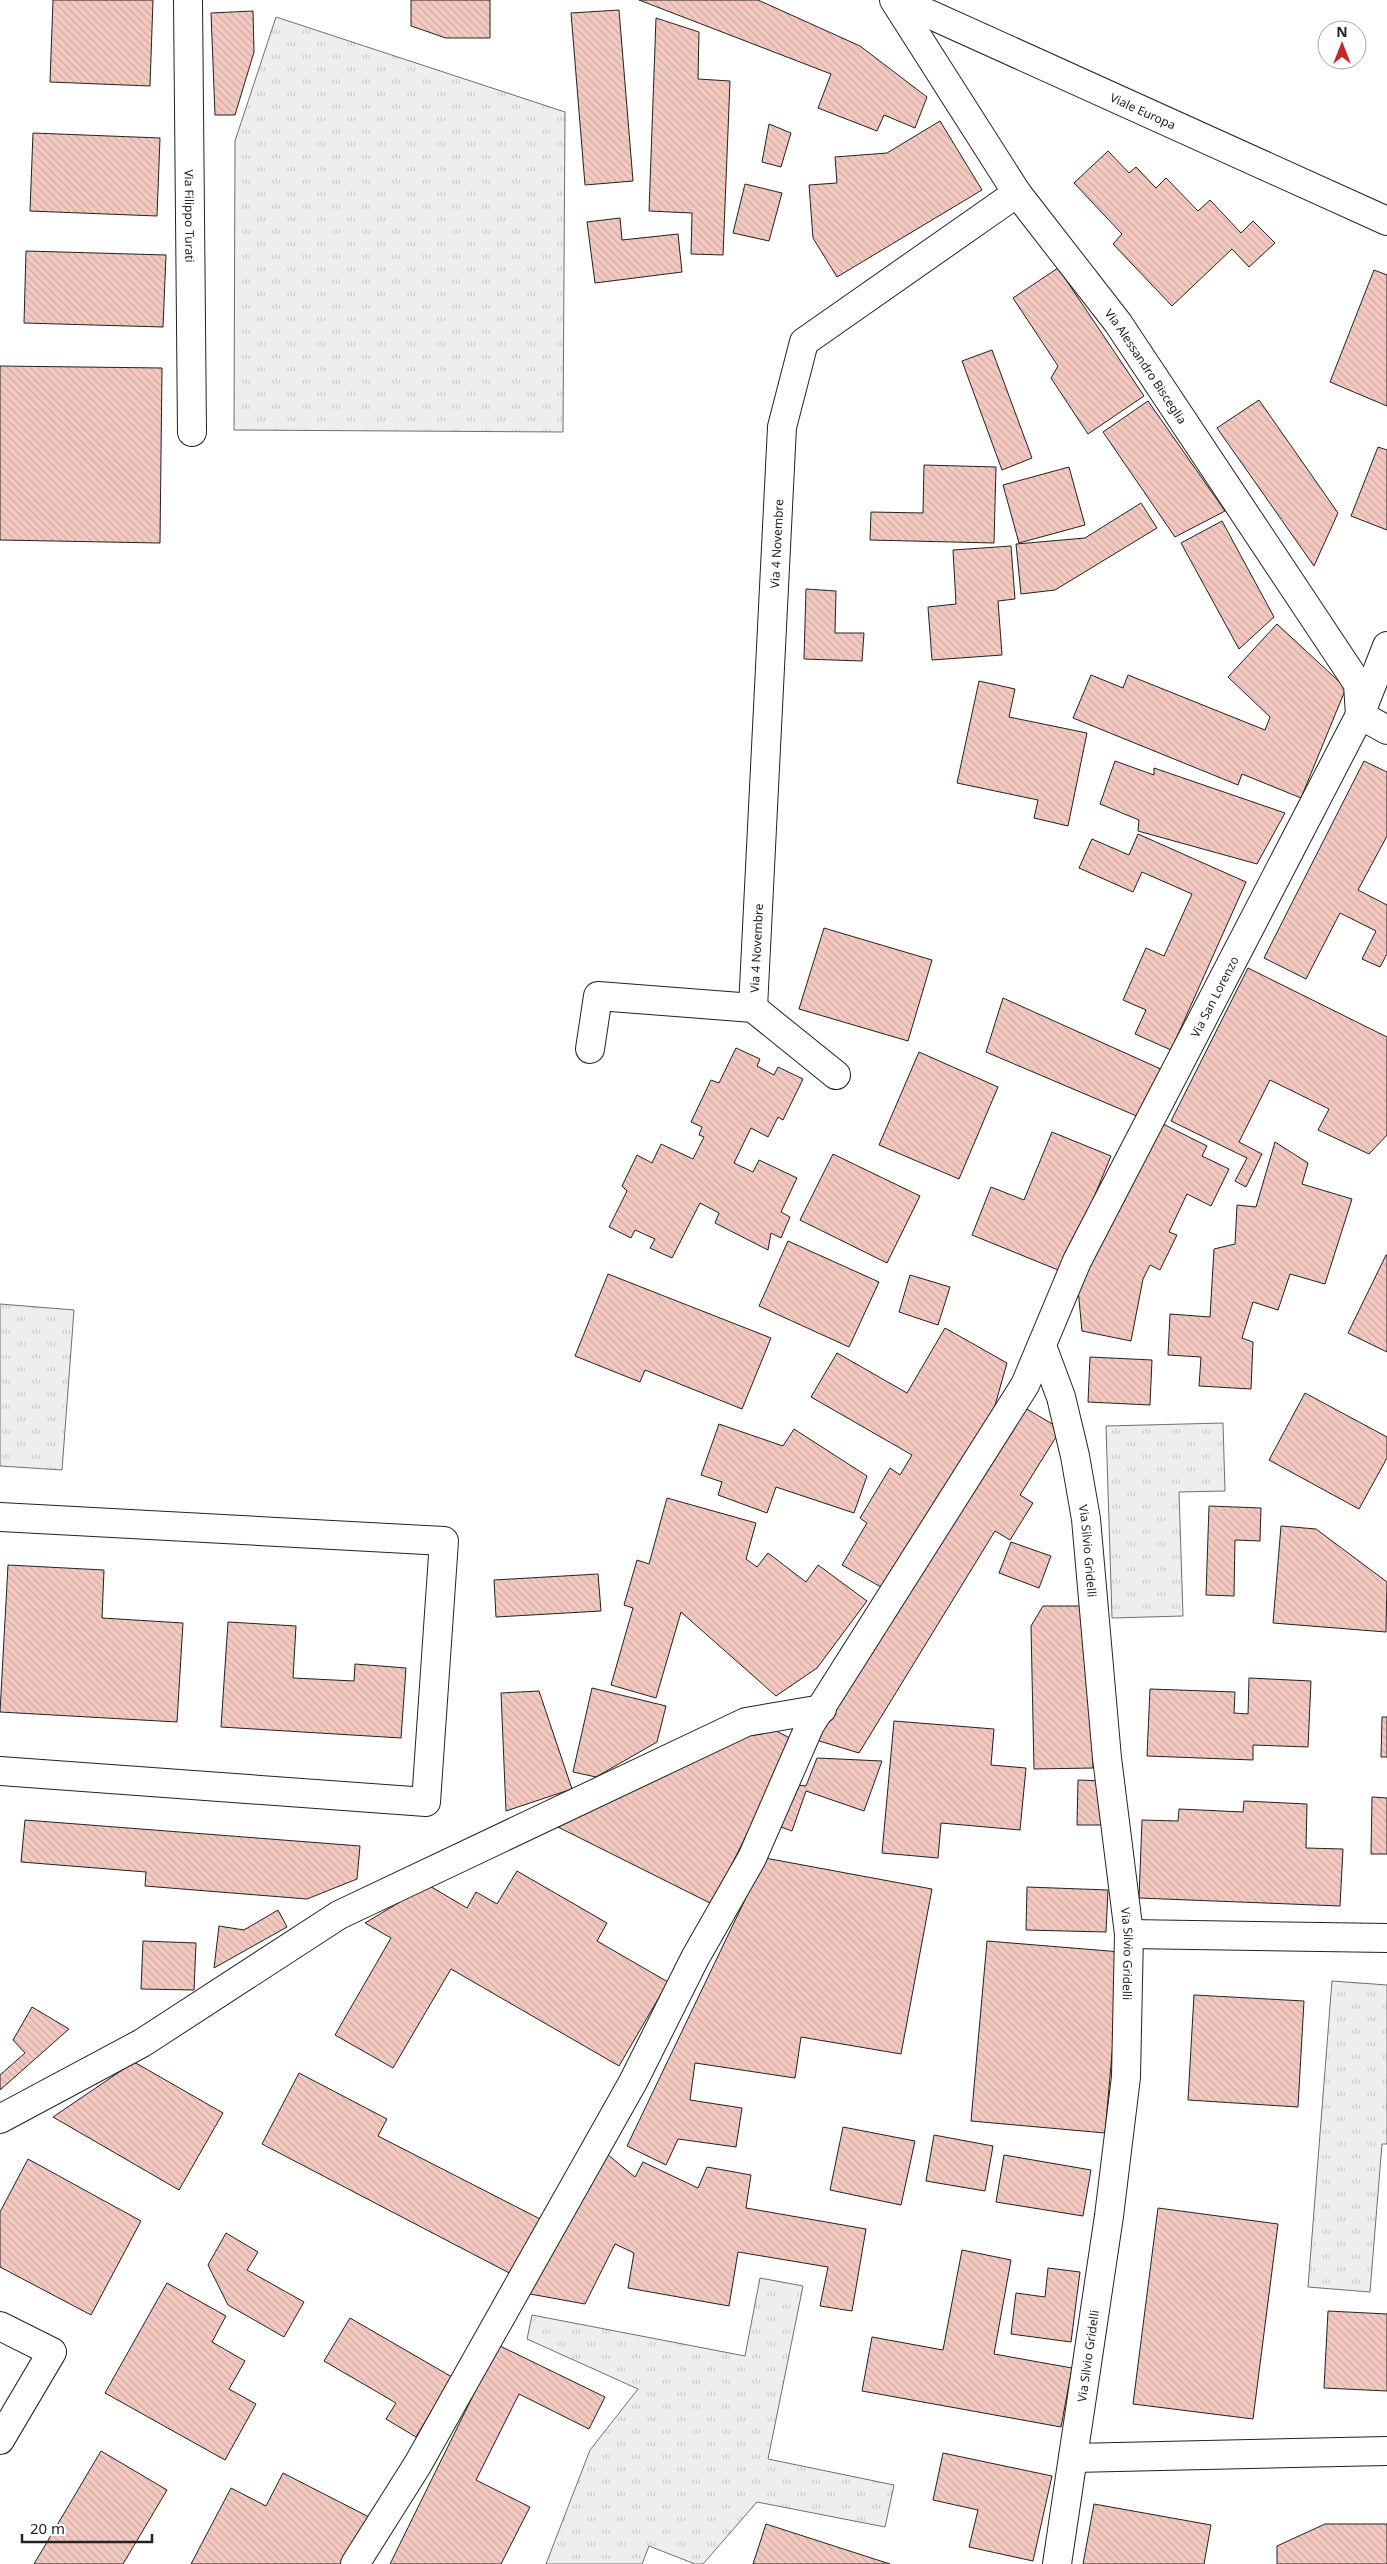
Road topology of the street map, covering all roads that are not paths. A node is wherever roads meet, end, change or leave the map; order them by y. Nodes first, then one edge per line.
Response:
1 (188, 0) edge
2 (894, 0) edge
3 (898, 0) edge
4 (1018, 192) junction
5 (1387, 221) edge
6 (192, 432) dead end
7 (1387, 646) edge
8 (1360, 715) junction
9 (1387, 730) edge
10 (753, 1008) junction
11 (590, 1049) dead end
12 (836, 1075) dead end
13 (1042, 1346) junction
14 (0, 1517) edge
15 (822, 1709) junction
16 (0, 1770) edge
17 (1129, 1934) junction
18 (1387, 1938) edge
19 (0, 2119) edge
20 (0, 2326) edge
21 (0, 2440) edge
22 (1387, 2451) edge
23 (1073, 2458) junction
24 (354, 2564) edge
25 (1057, 2564) edge

1 - 6 street, Via Filippo Turati
2 - 4 street, Via Alessandro Bisceglia
3 - 5 street, Viale Europa
4 - 8 street, Via Alessandro Bisceglia
4 - 10 street, Via 4 Novembre
7 - 8 street, Via San Lorenzo
8 - 9 street
8 - 13 street, Via San Lorenzo
10 - 11 street
10 - 12 street
13 - 15 street, Via San Lorenzo
13 - 17 street, Via Silvio Gridelli
14 - 16 street
15 - 19 street
15 - 24 street, Via San Lorenzo
17 - 18 street
17 - 23 street, Via Silvio Gridelli
20 - 21 street
22 - 23 street
23 - 25 street, Via Silvio Gridelli

